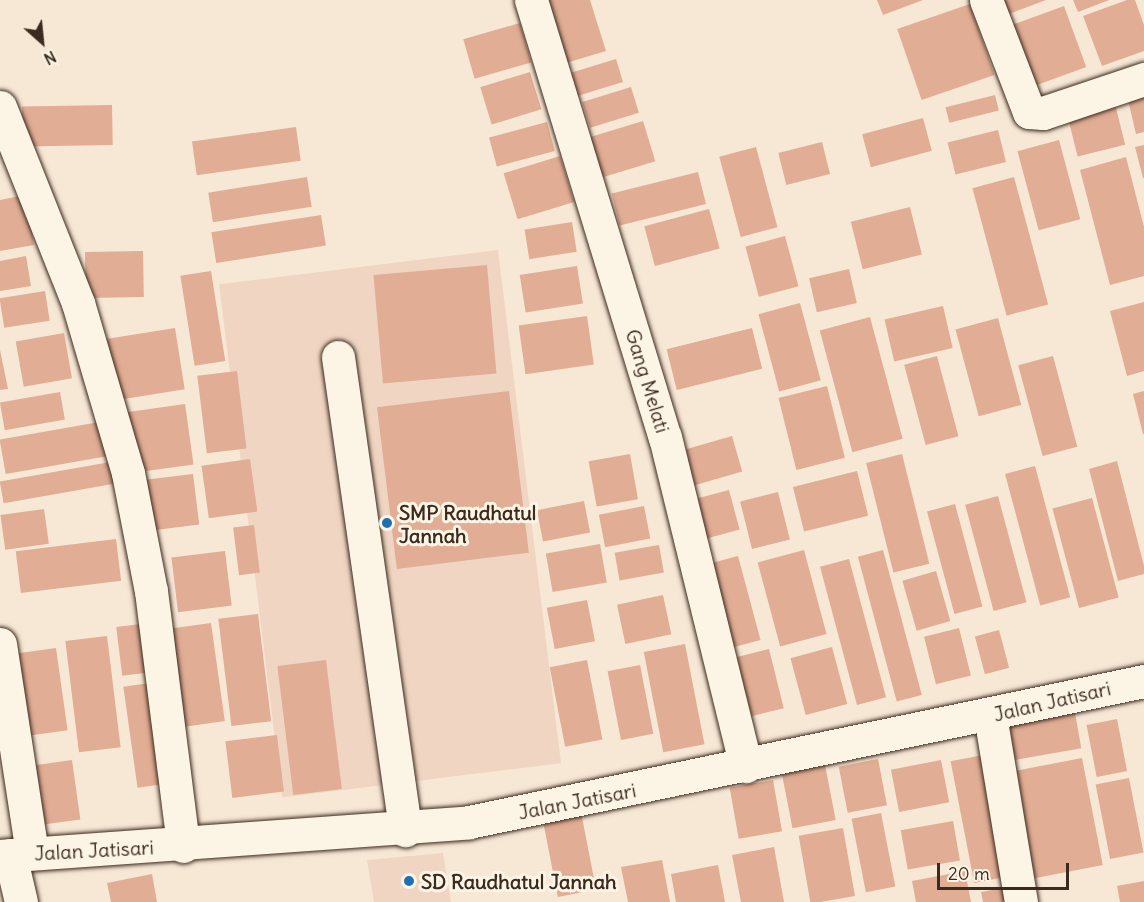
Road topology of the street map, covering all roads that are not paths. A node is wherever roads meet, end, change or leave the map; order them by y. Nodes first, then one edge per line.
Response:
1 (531, 0) edge
2 (986, 0) edge
3 (1144, 79) edge
4 (0, 107) edge
5 (338, 357) dead end
6 (0, 644) edge
7 (1144, 681) edge
8 (990, 715) junction
9 (746, 766) junction
10 (405, 830) junction
11 (183, 846) junction
12 (14, 854) edge
13 (21, 902) edge
14 (1021, 902) edge

1 - 9 street, Gang Melati
2 - 3 street
4 - 11 street
5 - 10 street
6 - 12 street
7 - 8 street, Jalan Jatisari
8 - 9 street, Jalan Jatisari
8 - 14 street
9 - 10 street, Jalan Jatisari
10 - 11 street, Jalan Jatisari
11 - 12 street, Jalan Jatisari
12 - 13 street

